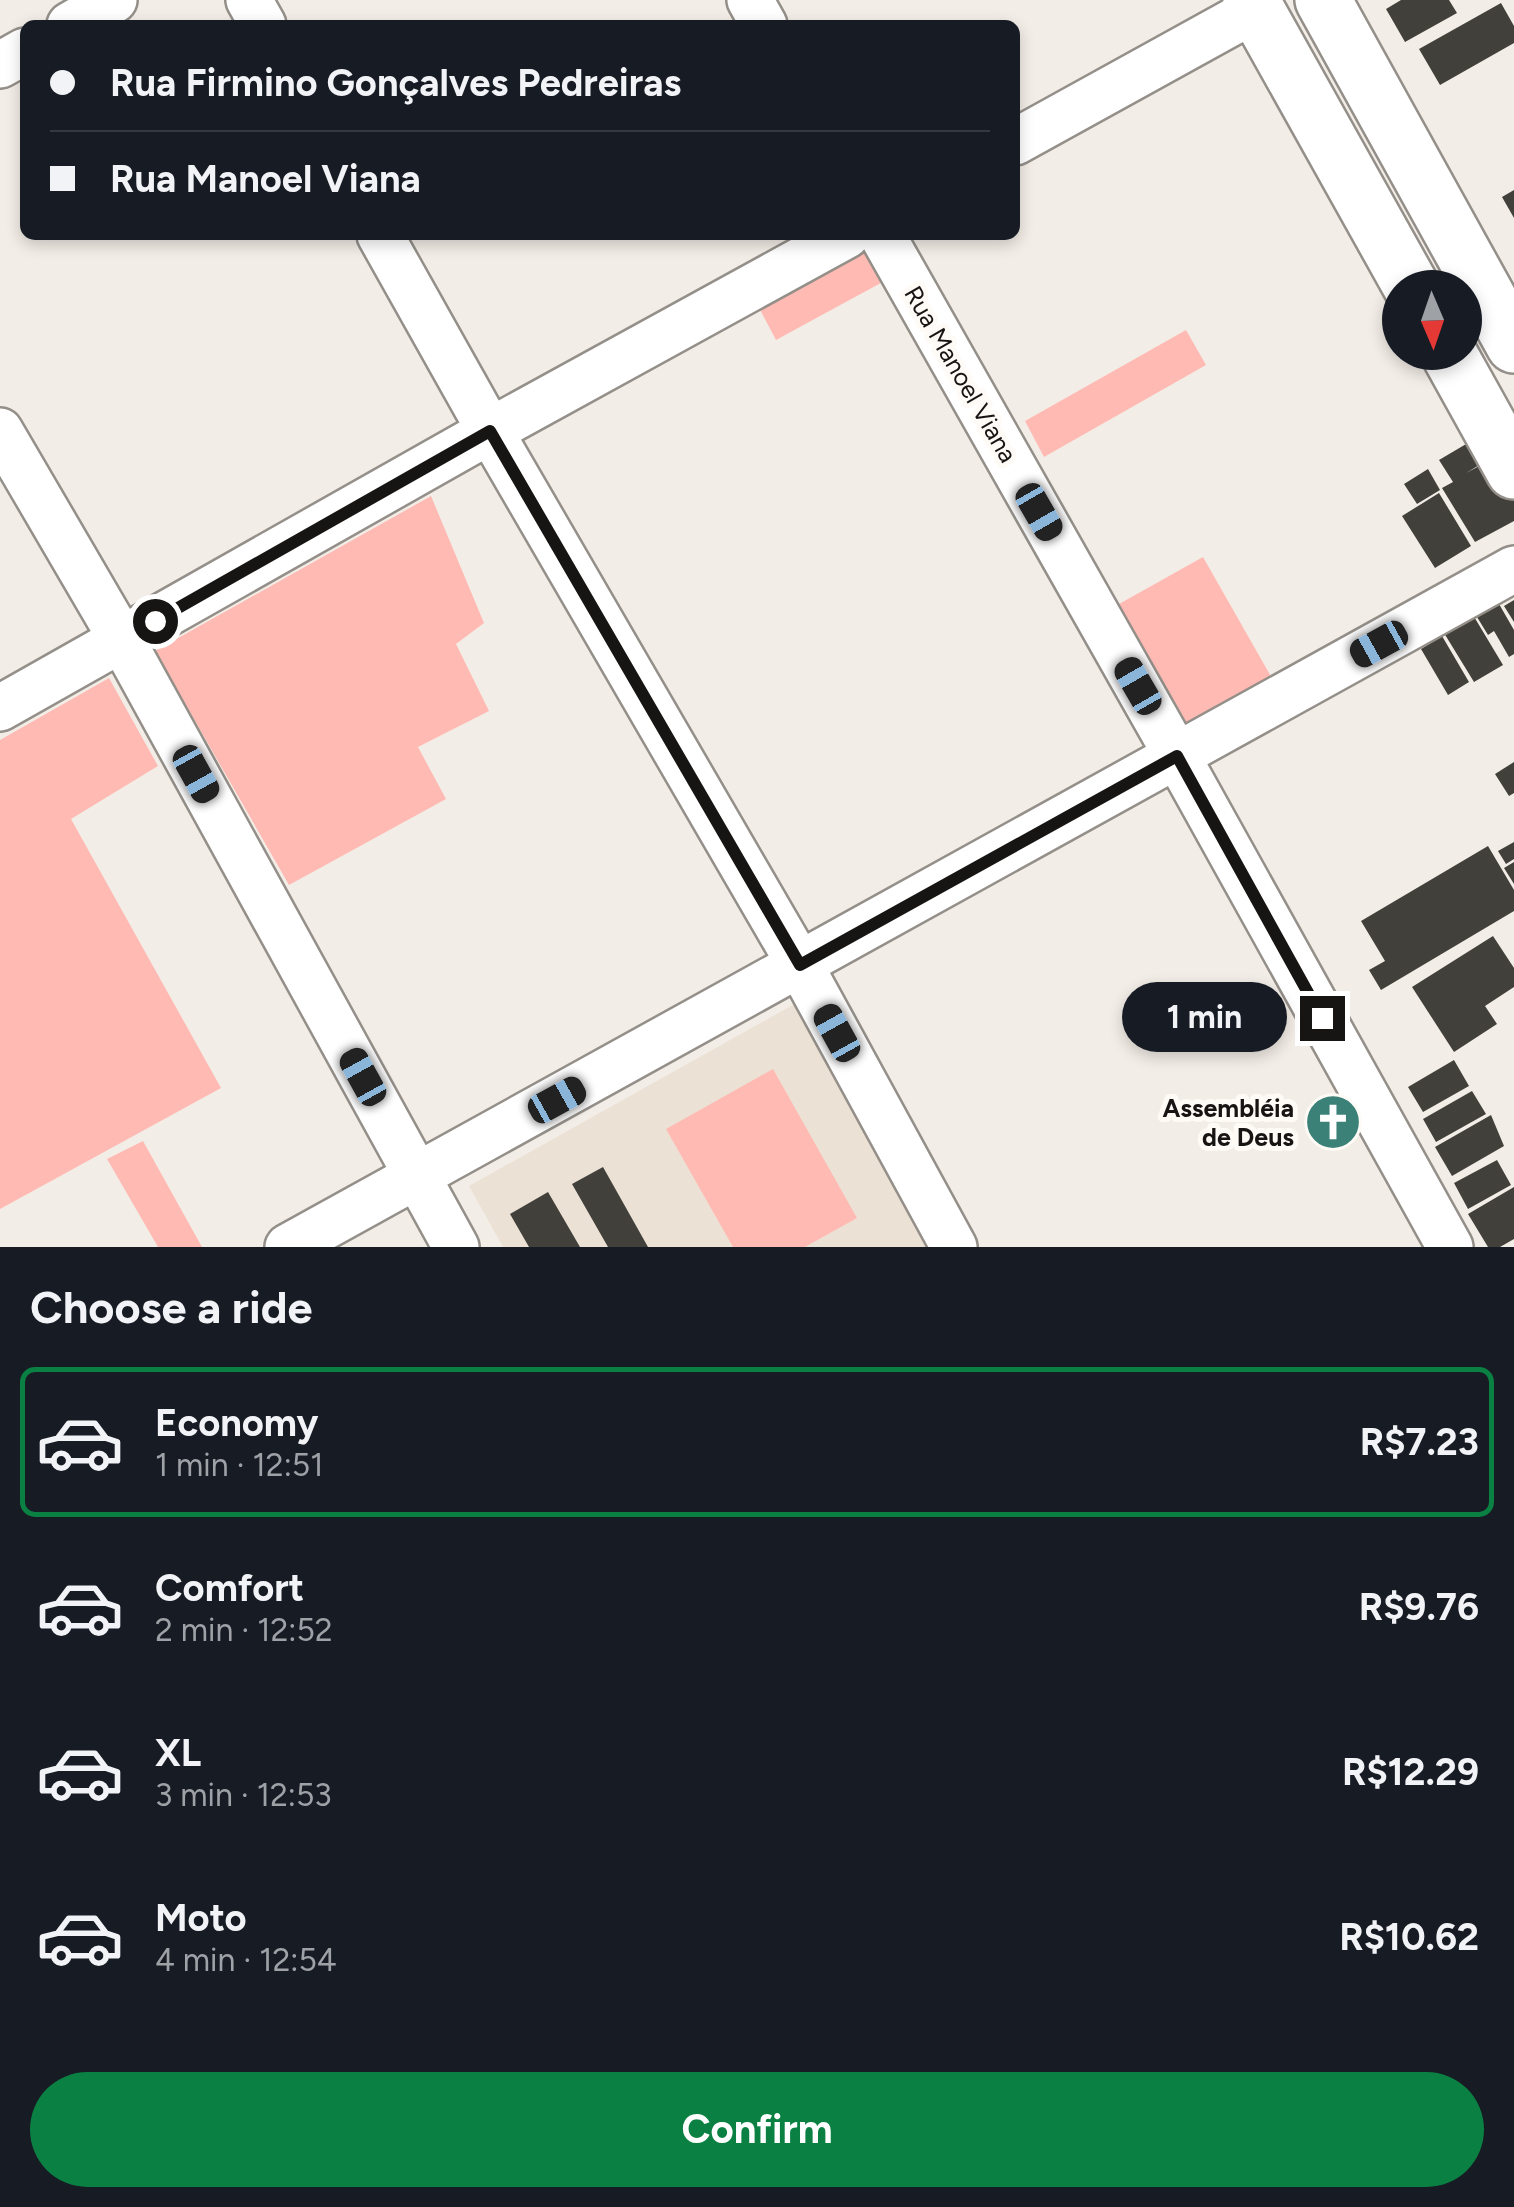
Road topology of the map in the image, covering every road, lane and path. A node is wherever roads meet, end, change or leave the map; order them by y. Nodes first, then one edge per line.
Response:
1 (114, 0) edge
2 (1323, 0) edge
3 (1254, 4) edge
4 (79, 20) edge
5 (1020, 139) edge
6 (383, 240) edge
7 (838, 240) edge
8 (885, 240) edge
9 (1402, 270) edge
10 (1514, 344) edge
11 (1458, 370) edge
12 (0, 430) edge
13 (490, 431) junction
14 (1514, 471) edge
15 (1514, 569) edge
16 (122, 640) junction
17 (0, 708) edge
18 (1177, 756) junction
19 (800, 965) junction
20 (418, 1178) junction
21 (288, 1247) edge
22 (456, 1247) edge
23 (954, 1247) edge
24 (1450, 1247) edge

1 - 4 street
2 - 10 main road
3 - 5 street
3 - 9 main road
6 - 13 street
7 - 13 street
8 - 18 street, Rua Manoel Viana
11 - 14 main road
12 - 16 street
13 - 16 street
13 - 19 street
15 - 18 street
16 - 17 street
16 - 20 street
18 - 19 street
18 - 24 street, Rua Manoel Viana
19 - 20 street
19 - 23 street
20 - 21 street
20 - 22 street

